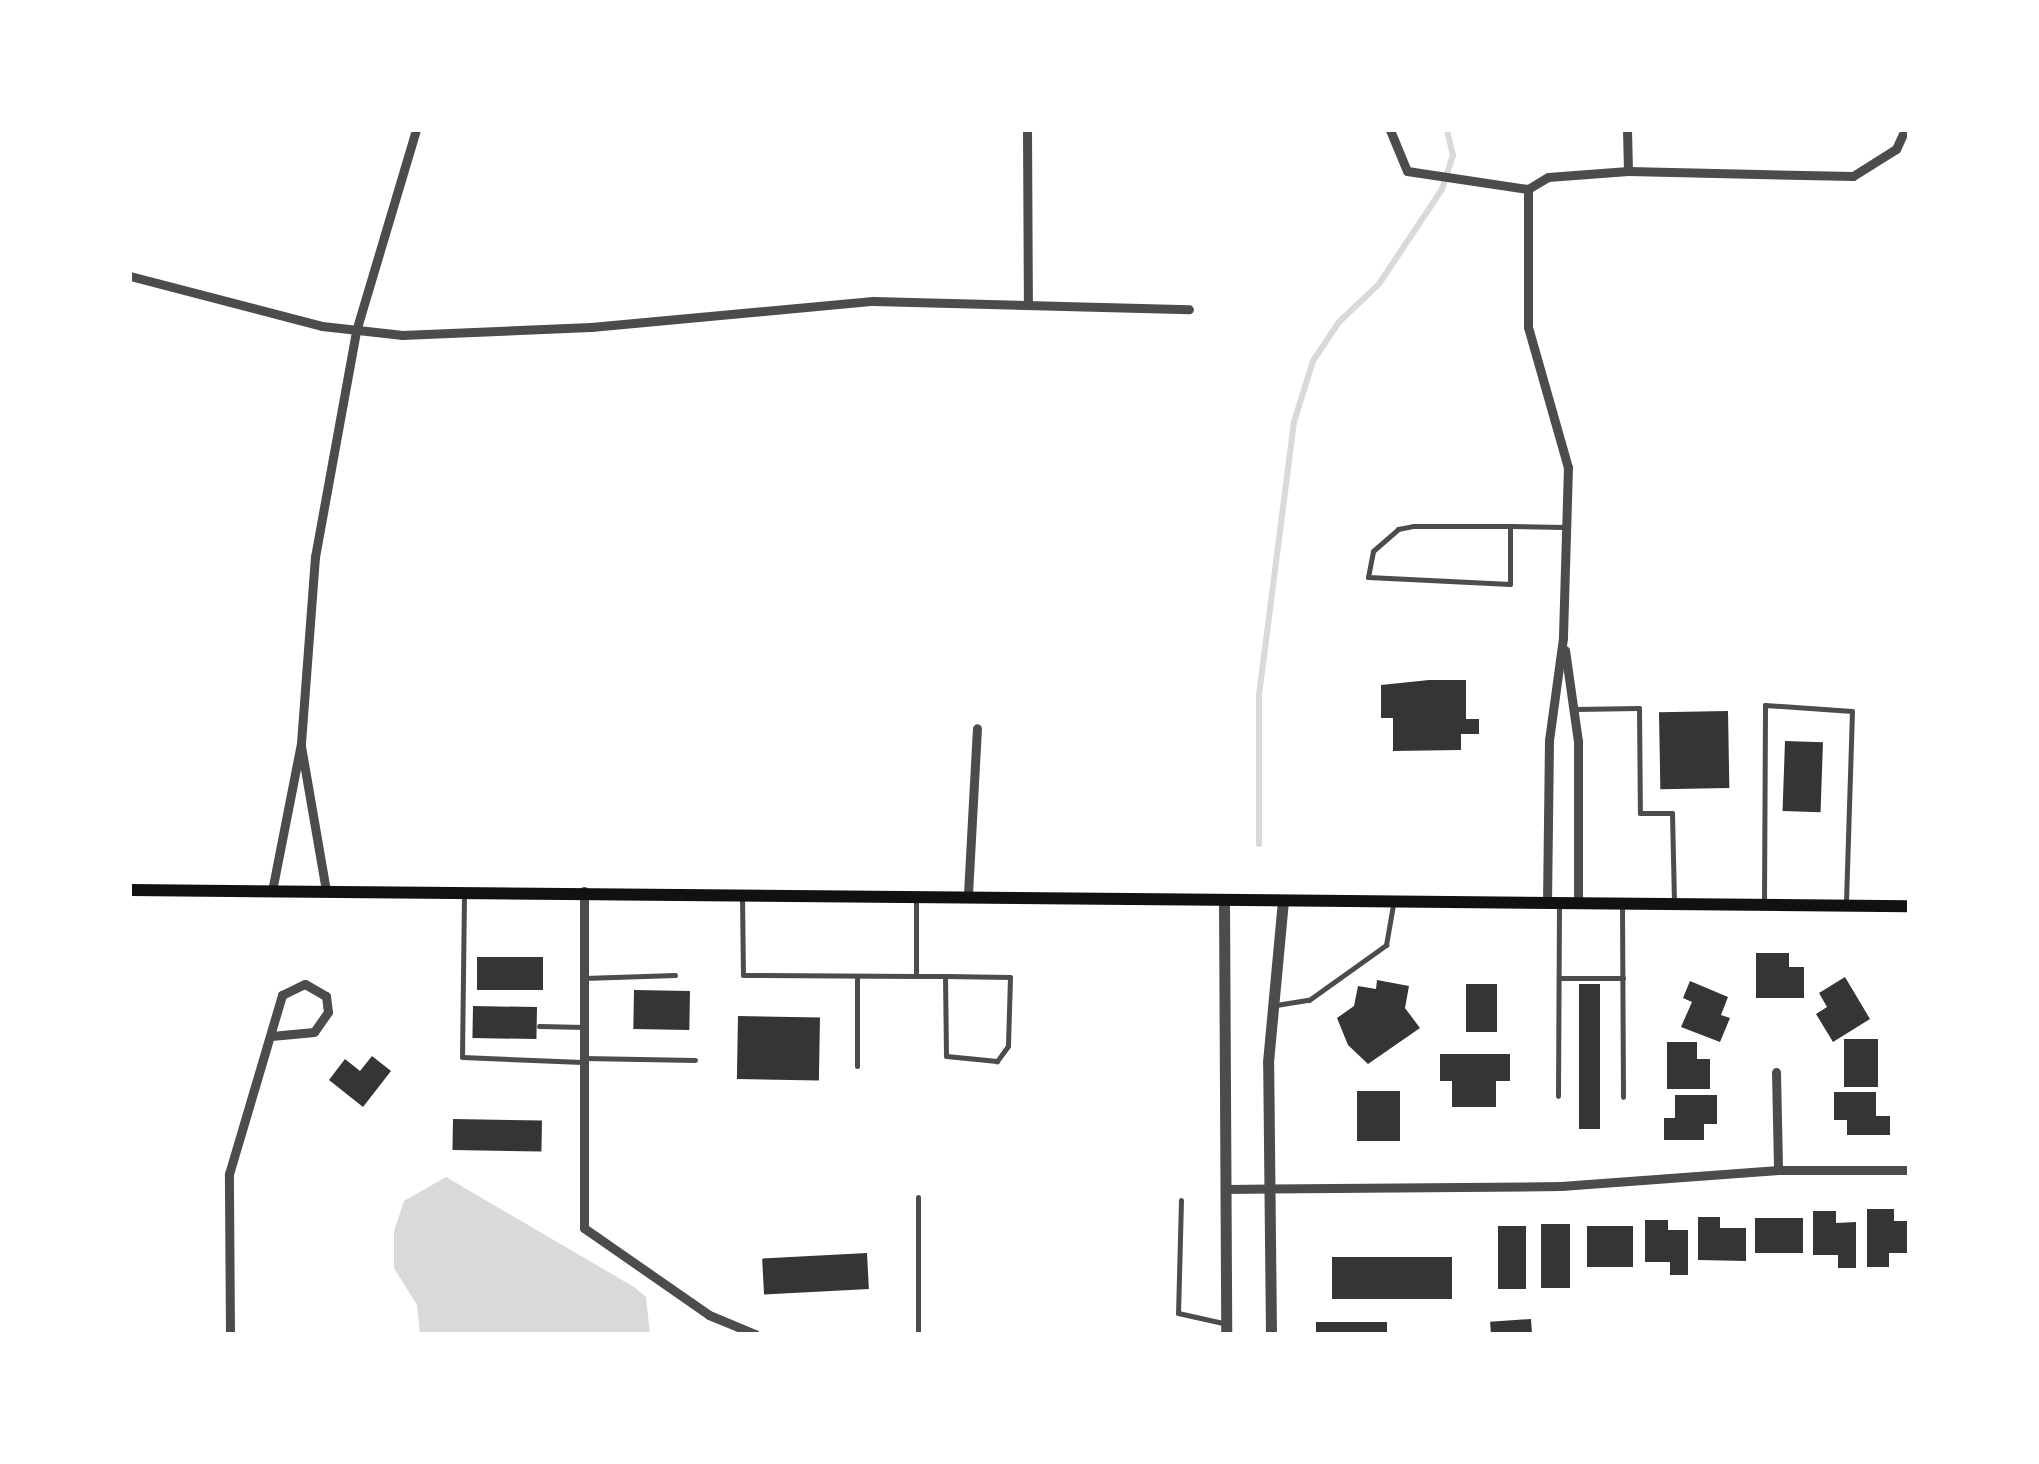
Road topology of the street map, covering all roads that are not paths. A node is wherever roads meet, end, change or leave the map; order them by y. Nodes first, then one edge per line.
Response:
1 (416, 130) edge
2 (1027, 130) edge
3 (1390, 130) edge
4 (1627, 130) edge
5 (1904, 130) edge
6 (1628, 171) junction
7 (1528, 189) junction
8 (130, 276) edge
9 (1028, 303) junction
10 (1188, 310) dead end
11 (356, 332) junction
12 (1510, 526) junction
13 (1567, 527) junction
14 (1564, 638) junction
15 (1576, 708) junction
16 (977, 728) dead end
17 (301, 743) junction
18 (130, 890) edge
19 (272, 890) junction
20 (326, 891) junction
21 (464, 891) junction
22 (584, 892) junction
23 (742, 892) junction
24 (916, 894) junction
25 (968, 894) junction
26 (1224, 900) junction
27 (1283, 901) junction
28 (1394, 901) junction
29 (1553, 902) junction
30 (1578, 902) junction
31 (1622, 902) junction
32 (1674, 902) junction
33 (1764, 904) junction
34 (1846, 905) junction
35 (1909, 906) edge
36 (675, 975) dead end
37 (856, 976) junction
38 (916, 976) junction
39 (945, 976) junction
40 (584, 978) junction
41 (1558, 978) junction
42 (1623, 978) junction
43 (1273, 1005) junction
44 (539, 1026) dead end
45 (584, 1027) junction
46 (271, 1036) junction
47 (584, 1060) junction
48 (696, 1060) dead end
49 (857, 1066) dead end
50 (1776, 1072) dead end
51 (1558, 1096) dead end
52 (1623, 1097) dead end
53 (1778, 1170) junction
54 (1909, 1170) edge
55 (1270, 1188) junction
56 (1226, 1189) junction
57 (918, 1197) dead end
58 (1181, 1200) dead end
59 (1226, 1328) edge
60 (230, 1334) edge
61 (755, 1334) edge
62 (918, 1334) edge
63 (1271, 1334) edge

1 - 11 street
2 - 9 street
3 - 7 street
4 - 6 street
5 - 6 street
6 - 7 street
7 - 13 street
8 - 11 street
9 - 10 street
9 - 11 street
11 - 17 street
12 - 12 lane
12 - 13 lane
13 - 14 street
14 - 15 street
14 - 29 street
15 - 30 street
15 - 32 lane
16 - 25 street
17 - 19 street
17 - 20 street
18 - 19 main road
19 - 20 main road
20 - 21 main road
21 - 22 main road
21 - 47 lane
22 - 23 main road
22 - 40 street
23 - 24 main road
23 - 37 lane
24 - 25 main road
24 - 38 lane
25 - 26 main road
26 - 27 main road
26 - 56 street
27 - 28 main road
27 - 43 street
28 - 29 main road
28 - 43 lane
29 - 30 main road
29 - 41 lane
30 - 31 main road
31 - 32 main road
31 - 42 lane
32 - 33 main road
33 - 34 main road
33 - 34 lane
34 - 35 main road
36 - 40 lane
37 - 38 lane
37 - 49 lane
38 - 39 lane
39 - 39 lane
40 - 45 street
41 - 42 lane
41 - 51 lane
42 - 52 lane
43 - 55 street
44 - 45 lane
45 - 47 street
46 - 46 street
46 - 60 street
47 - 48 lane
47 - 61 street
50 - 53 street
53 - 54 street
53 - 55 street
55 - 56 street
55 - 63 street
56 - 59 street
57 - 62 lane
58 - 59 lane

